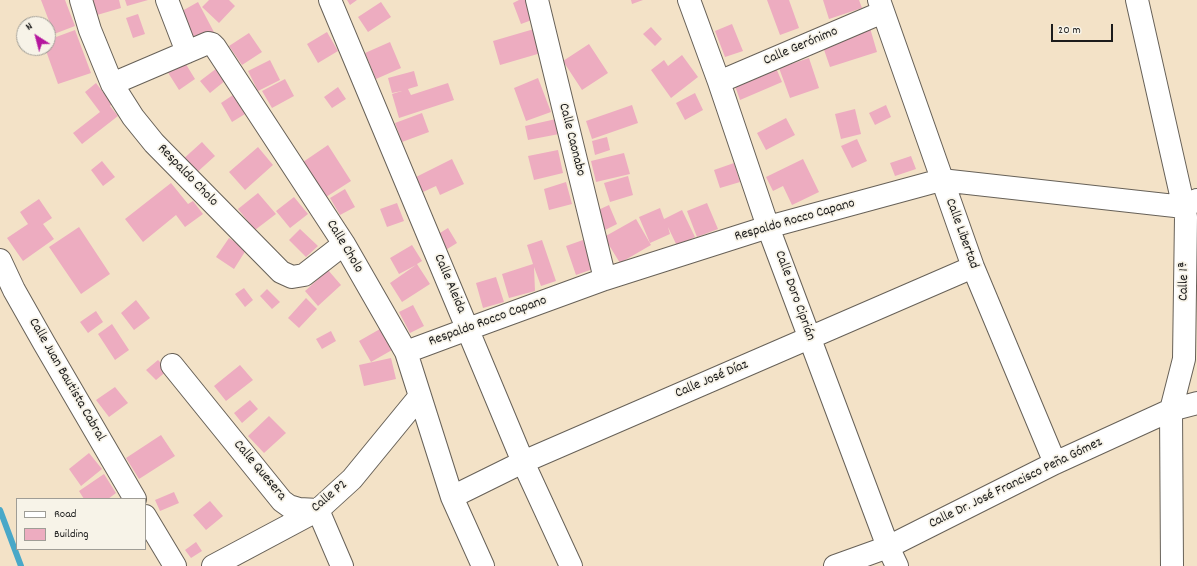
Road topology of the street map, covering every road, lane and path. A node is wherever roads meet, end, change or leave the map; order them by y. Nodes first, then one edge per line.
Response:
1 (81, 0) edge
2 (167, 0) edge
3 (330, 0) edge
4 (537, 0) edge
5 (689, 0) edge
6 (1137, 0) edge
7 (881, 6) edge
8 (187, 52) junction
9 (719, 82) junction
10 (112, 84) junction
11 (941, 180) junction
12 (1190, 204) edge
13 (768, 227) junction
14 (344, 244) junction
15 (0, 260) edge
16 (973, 267) junction
17 (605, 279) junction
18 (468, 328) junction
19 (809, 338) junction
20 (406, 352) junction
21 (172, 365) dead end
22 (420, 396) junction
23 (1197, 403) edge
24 (1171, 410) junction
25 (522, 462) junction
26 (1055, 463) junction
27 (452, 497) junction
28 (134, 498) edge
29 (318, 510) junction
30 (146, 518) edge
31 (892, 557) edge
32 (175, 566) edge
33 (213, 566) edge
34 (342, 566) edge
35 (483, 566) edge
36 (571, 566) edge
37 (835, 566) edge
38 (1172, 566) edge

1 - 10 street, Respaldo Cholo
2 - 8 street
3 - 18 street, Calle Aleida
4 - 17 street, Calle Caonabo
5 - 9 street, Calle Doro Ciprián
6 - 12 street, Calle 1ª
7 - 9 street, Calle Gerónimo
7 - 11 street, Calle Libertad
8 - 10 street, Calle Cholo
8 - 14 street, Calle Cholo
9 - 13 street, Calle Doro Ciprián
10 - 14 street, Respaldo Cholo
11 - 12 street, Respaldo Rocco Capano
11 - 13 street, Respaldo Rocco Capano
11 - 16 street, Calle Libertad
12 - 24 street, Calle 1ª
13 - 17 street, Respaldo Rocco Capano
13 - 19 street, Calle Doro Ciprián
14 - 20 street, Calle Cholo
15 - 28 street, Calle Juan Bautista Cabral
16 - 19 street, Calle José Díaz
16 - 26 street, Calle Libertad
17 - 18 street, Respaldo Rocco Capano
18 - 20 street, Respaldo Rocco Capano
18 - 25 street, Calle Aleida
19 - 25 street, Calle José Díaz
19 - 31 street, Calle Doro Ciprián
20 - 22 street, Calle Cholo
21 - 29 street, Calle Quesera
22 - 27 street, Calle Cholo
22 - 29 street, Calle P2
23 - 24 street, Calle Dr. José Francisco Peña Gómez
24 - 26 street, Calle Dr. José Francisco Peña Gómez
24 - 38 street, Calle 1ª
25 - 27 street, Calle José Díaz
25 - 36 street, Calle Aleida
26 - 31 street, Calle Dr. José Francisco Peña Gómez
27 - 35 street, Calle Cholo
29 - 33 street, Calle P2
29 - 34 street
30 - 32 street
31 - 37 street, Calle Dr. José Francisco Peña Gómez

